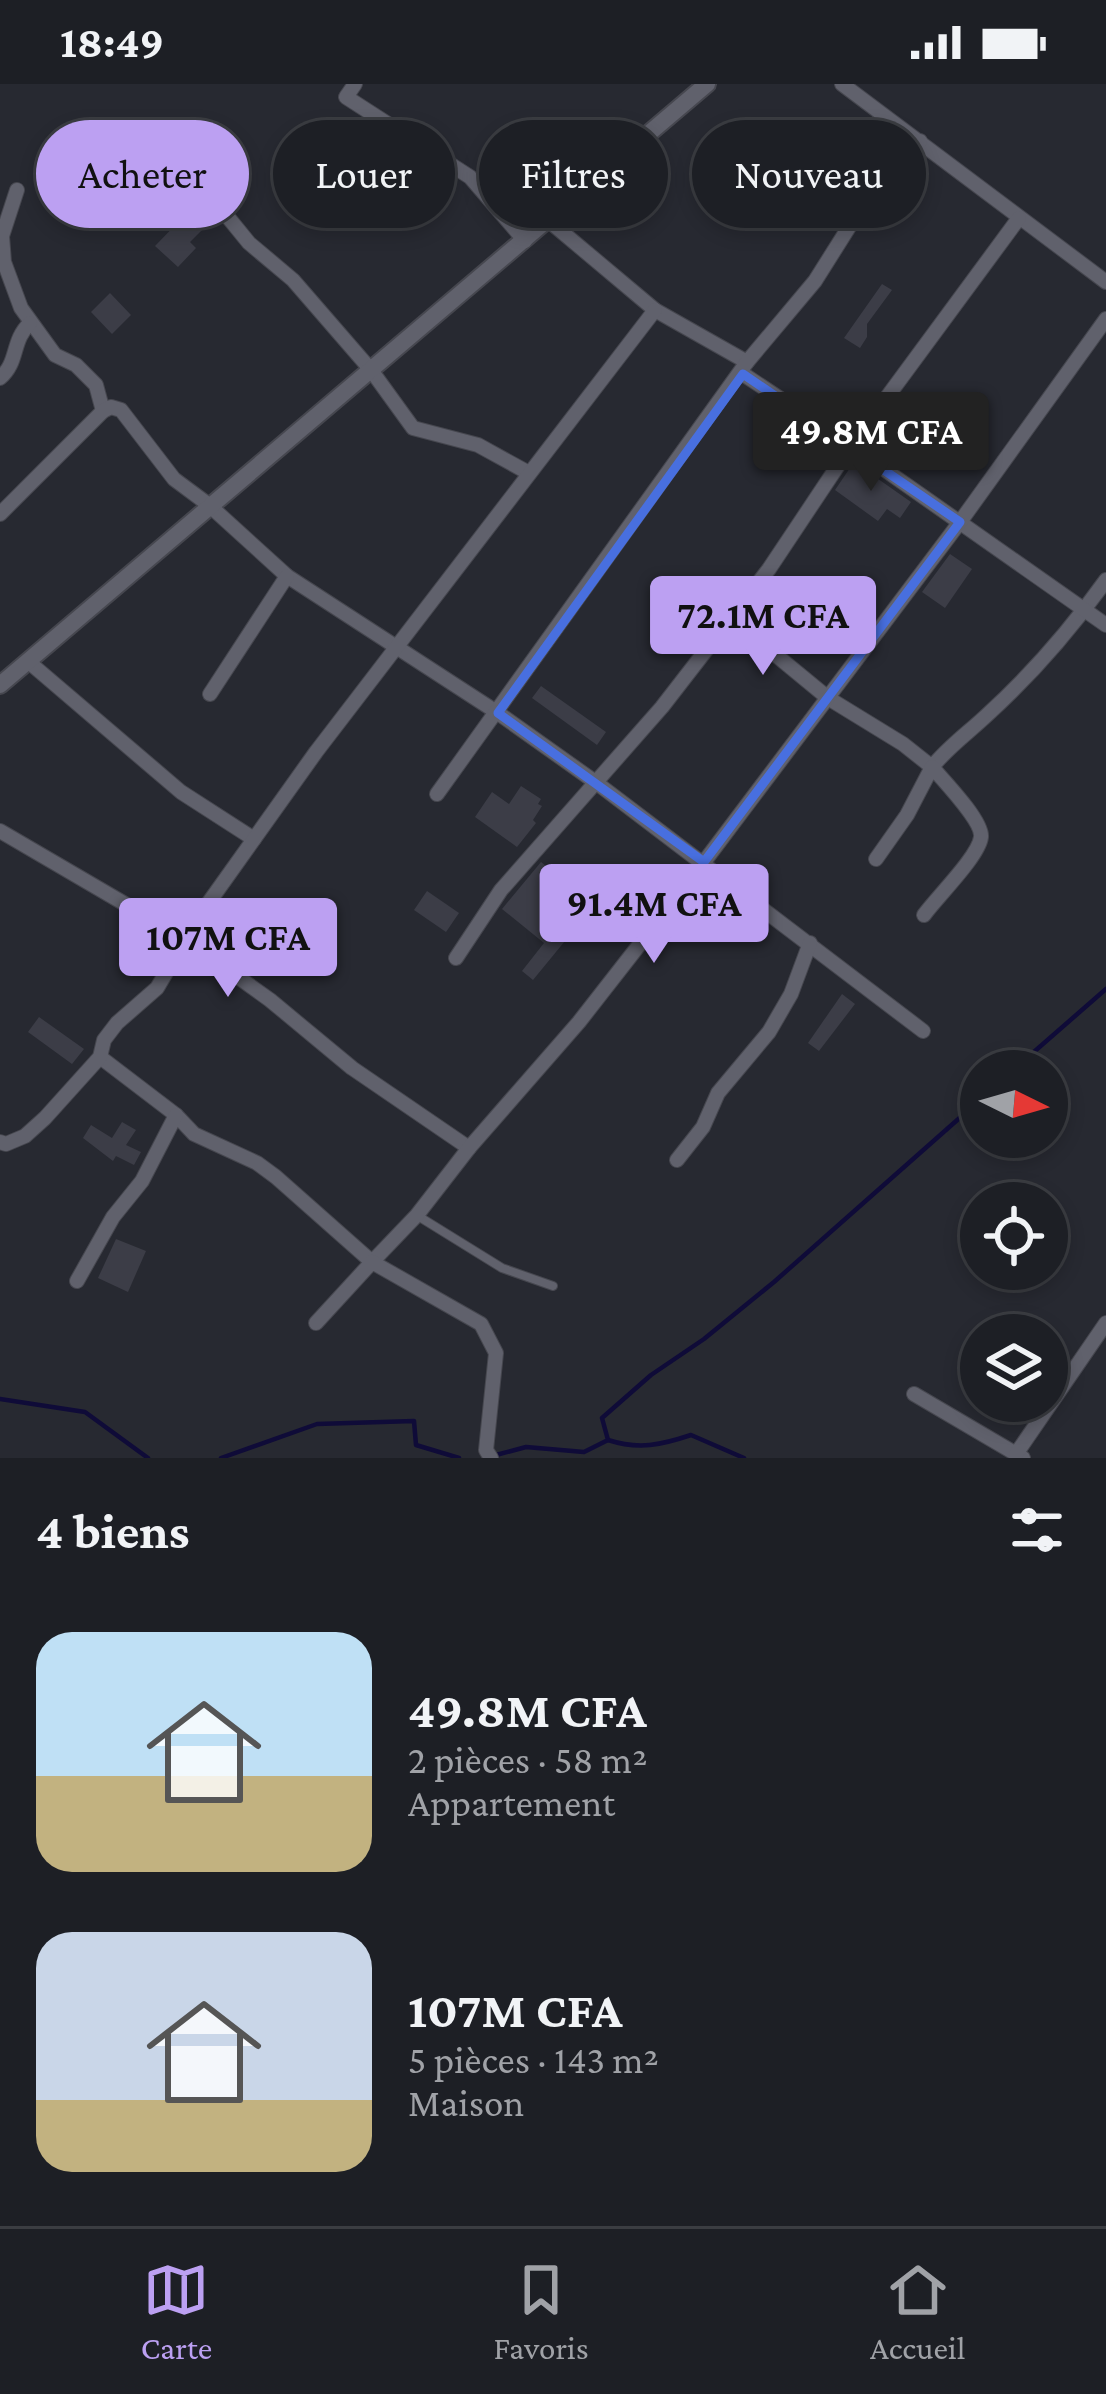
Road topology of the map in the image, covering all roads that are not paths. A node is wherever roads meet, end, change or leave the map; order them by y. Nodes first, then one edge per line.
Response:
1 (355, 84) edge
2 (707, 84) edge
3 (842, 84) edge
4 (665, 120) edge
5 (891, 120) edge
6 (926, 146) edge
7 (17, 190) dead end
8 (1019, 218) junction
9 (237, 228) edge
10 (541, 228) edge
11 (557, 228) edge
12 (848, 228) edge
13 (525, 242) junction
14 (1106, 282) edge
15 (655, 310) junction
16 (1106, 319) edge
17 (30, 323) junction
18 (745, 368) junction
19 (370, 370) junction
20 (0, 378) edge
21 (103, 411) junction
22 (851, 446) junction
23 (527, 472) junction
24 (209, 505) junction
25 (0, 514) edge
26 (960, 522) junction
27 (287, 576) junction
28 (1106, 580) edge
29 (1085, 610) junction
30 (731, 618) junction
31 (1106, 625) edge
32 (398, 648) junction
33 (31, 663) junction
34 (0, 685) edge
35 (210, 694) dead end
36 (828, 698) junction
37 (498, 713) junction
38 (932, 766) junction
39 (598, 784) junction
40 (437, 794) dead end
41 (0, 831) edge
42 (254, 839) junction
43 (876, 859) dead end
44 (704, 862) junction
45 (924, 915) dead end
46 (184, 940) junction
47 (810, 943) junction
48 (456, 958) dead end
49 (923, 1031) dead end
50 (100, 1057) junction
51 (176, 1115) junction
52 (0, 1142) edge
53 (469, 1148) junction
54 (677, 1160) dead end
55 (417, 1216) junction
56 (372, 1262) junction
57 (77, 1281) dead end
58 (553, 1286) dead end
59 (316, 1323) dead end
60 (1106, 1323) edge
61 (914, 1394) dead end
62 (1020, 1456) edge
63 (490, 1458) edge

1 - 13 street
2 - 4 street
3 - 5 street
6 - 8 street
7 - 17 street
8 - 14 street
8 - 22 street
9 - 19 street
10 - 13 street
11 - 15 street
12 - 18 street
13 - 19 street
15 - 18 street
15 - 23 street
16 - 26 street
17 - 20 street
17 - 21 street
18 - 22 street
18 - 37 street
19 - 23 street
19 - 24 street
21 - 24 street
21 - 25 street
22 - 26 street
22 - 30 street
23 - 32 street
24 - 27 street
24 - 33 street
26 - 29 street
26 - 36 street
27 - 32 street
27 - 35 street
28 - 29 street
29 - 31 street
29 - 38 street
30 - 36 street
30 - 39 street
32 - 37 street
32 - 42 street
33 - 34 street
33 - 42 street
36 - 38 street
36 - 44 street
37 - 39 street
37 - 40 street
38 - 43 street
38 - 45 street
39 - 44 street
39 - 48 street
41 - 46 street
42 - 46 street
44 - 47 street
44 - 53 street
46 - 50 street
46 - 53 street
47 - 49 street
47 - 54 street
50 - 51 street
50 - 52 street
51 - 56 street
51 - 57 street
53 - 55 street
55 - 56 street
55 - 58 lane
56 - 59 street
56 - 63 street
60 - 62 street
61 - 62 street

